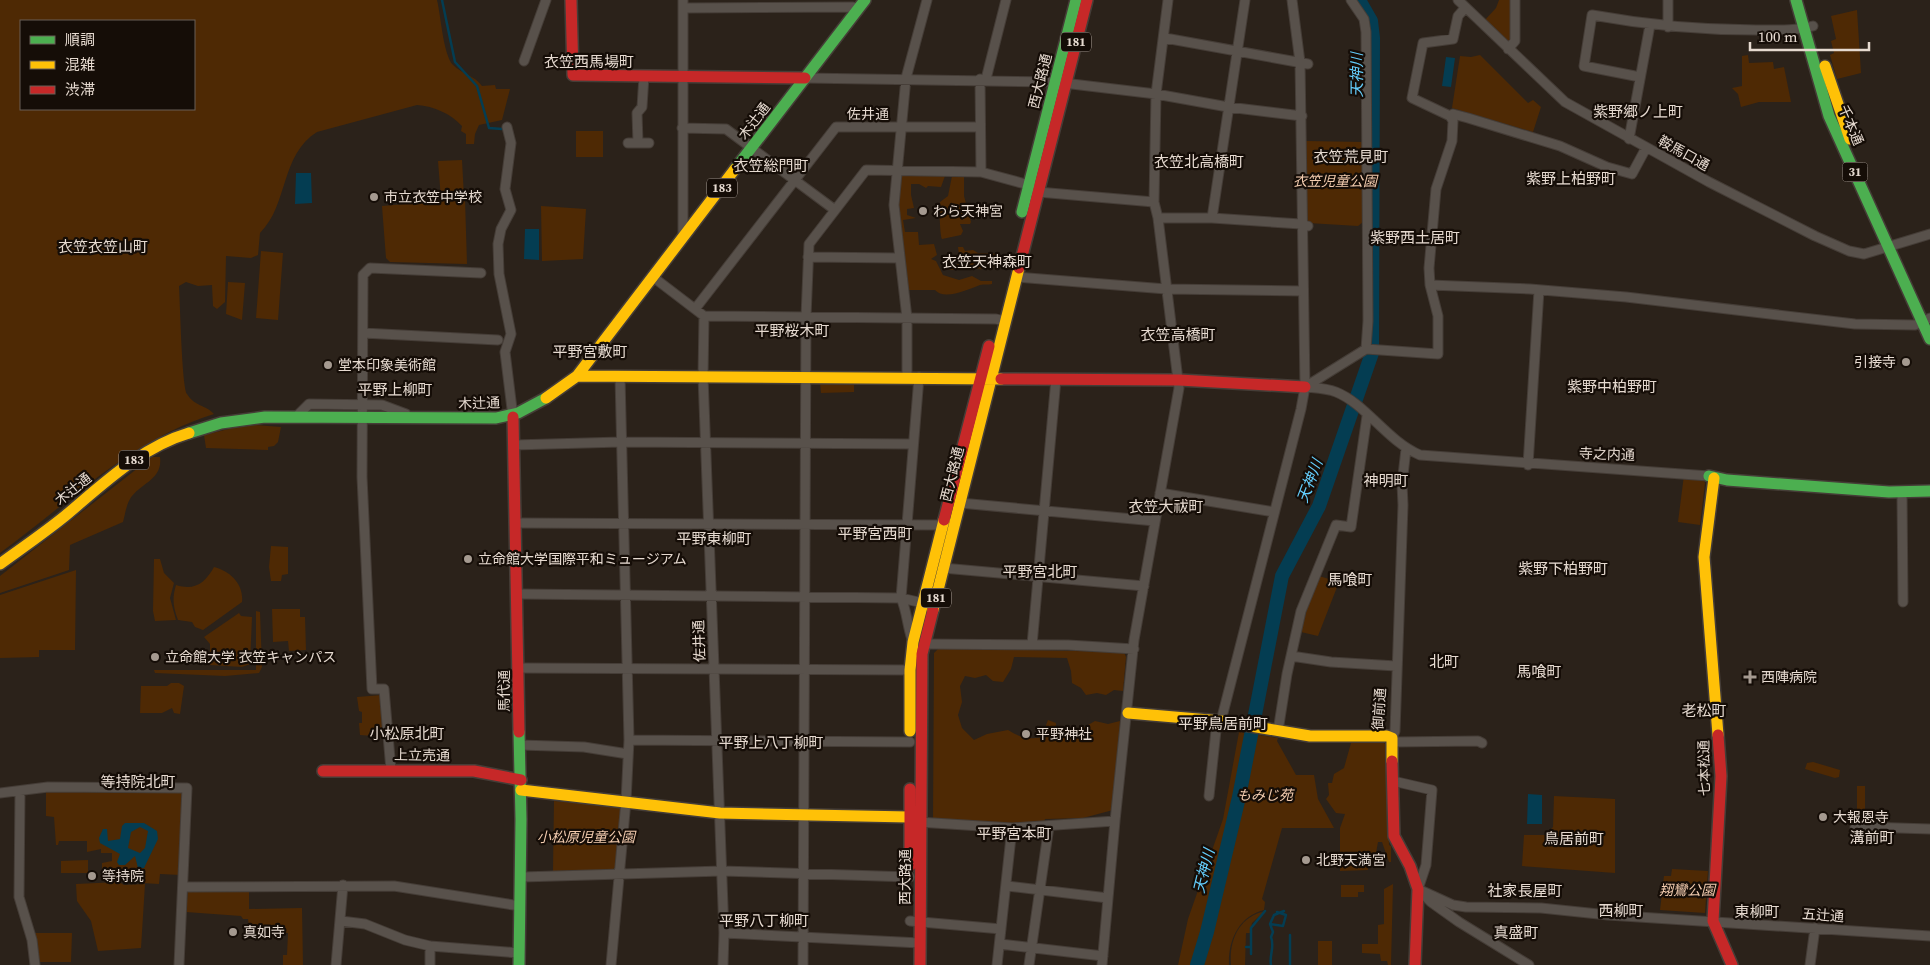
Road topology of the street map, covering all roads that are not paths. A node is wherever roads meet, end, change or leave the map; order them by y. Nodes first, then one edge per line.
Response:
1 (546, 0) edge
2 (571, 0) edge
3 (926, 0) edge
4 (1006, 0) edge
5 (1076, 0) edge
6 (1088, 0) edge
7 (1168, 0) edge
8 (1245, 0) edge
9 (1292, 0) edge
10 (1351, 0) edge
11 (1458, 0) edge
12 (1515, 0) edge
13 (1668, 0) edge
14 (1796, 0) edge
15 (1806, 0) edge
16 (684, 4) edge
17 (862, 5) edge
18 (1465, 8) junction
19 (1650, 25) junction
20 (1668, 27) junction
21 (1808, 28) junction
22 (1164, 38) junction
23 (1508, 49) junction
24 (1236, 51) junction
25 (524, 61) dead end
26 (1304, 63) junction
27 (644, 76) junction
28 (682, 76) junction
29 (1640, 76) junction
30 (805, 78) junction
31 (906, 78) junction
32 (983, 79) junction
33 (1060, 83) junction
34 (1156, 94) junction
35 (1228, 108) junction
36 (1302, 116) junction
37 (1450, 116) junction
38 (507, 127) dead end
39 (980, 127) junction
40 (682, 128) junction
41 (901, 128) junction
42 (1629, 139) junction
43 (628, 143) dead end
44 (638, 143) junction
45 (649, 143) dead end
46 (1646, 148) junction
47 (752, 149) junction
48 (896, 172) junction
49 (981, 172) junction
50 (794, 180) junction
51 (1034, 188) junction
52 (1154, 202) junction
53 (835, 210) junction
54 (1158, 218) junction
55 (1212, 218) junction
56 (1305, 225) junction
57 (1930, 234) edge
58 (682, 239) junction
59 (1893, 245) junction
60 (808, 257) junction
61 (899, 258) junction
62 (481, 274) dead end
63 (653, 277) junction
64 (1016, 278) junction
65 (1429, 282) junction
66 (1166, 289) junction
67 (1539, 290) junction
68 (1303, 291) junction
69 (695, 308) junction
70 (704, 316) junction
71 (806, 317) junction
72 (907, 318) junction
73 (1928, 319) edge
74 (1001, 320) junction
75 (363, 333) junction
76 (1930, 339) edge
77 (498, 340) dead end
78 (1369, 349) junction
79 (577, 376) junction
80 (703, 376) junction
81 (620, 377) junction
82 (807, 377) junction
83 (913, 377) junction
84 (986, 378) junction
85 (1056, 379) junction
86 (1179, 380) junction
87 (1304, 387) junction
88 (363, 404) junction
89 (1364, 413) junction
90 (296, 417) junction
91 (362, 417) junction
92 (513, 417) junction
93 (420, 419) junction
94 (621, 442) junction
95 (705, 443) junction
96 (806, 444) junction
97 (913, 444) junction
98 (514, 445) junction
99 (1406, 449) junction
100 (1528, 465) junction
101 (1712, 477) junction
102 (1930, 491) edge
103 (1160, 493) junction
104 (1902, 493) junction
105 (960, 503) junction
106 (1044, 511) junction
107 (1274, 512) junction
108 (1155, 521) junction
109 (623, 522) junction
110 (517, 523) junction
111 (710, 523) junction
112 (806, 525) junction
113 (907, 525) junction
114 (942, 525) junction
115 (0, 564) edge
116 (943, 568) junction
117 (1038, 577) junction
118 (1144, 586) junction
119 (518, 594) junction
120 (624, 595) junction
121 (711, 596) junction
122 (805, 597) junction
123 (900, 598) junction
124 (1903, 602) dead end
125 (922, 603) junction
126 (934, 606) junction
127 (919, 643) junction
128 (1032, 645) junction
129 (1134, 649) junction
130 (1291, 656) junction
131 (1396, 666) junction
132 (519, 668) junction
133 (627, 668) junction
134 (714, 669) junction
135 (805, 669) junction
136 (910, 670) junction
137 (1128, 712) junction
138 (1219, 721) junction
139 (1278, 731) junction
140 (628, 740) junction
141 (1392, 740) junction
142 (716, 741) junction
143 (806, 741) junction
144 (910, 742) junction
145 (1482, 743) dead end
146 (520, 745) junction
147 (628, 754) junction
148 (391, 770) junction
149 (323, 771) dead end
150 (1393, 781) junction
151 (521, 785) junction
152 (20, 792) junction
153 (0, 793) edge
154 (1209, 796) dead end
155 (626, 802) junction
156 (720, 813) junction
157 (805, 816) junction
158 (909, 817) junction
159 (1115, 821) junction
160 (920, 824) junction
161 (1049, 826) junction
162 (1856, 827) dead end
163 (1012, 828) junction
164 (1930, 829) edge
165 (722, 871) junction
166 (620, 874) junction
167 (804, 874) junction
168 (522, 876) junction
169 (910, 877) junction
170 (343, 885) junction
171 (1007, 886) junction
172 (183, 887) junction
173 (1418, 889) junction
174 (1040, 890) junction
175 (1108, 898) junction
176 (520, 906) junction
177 (1466, 906) junction
178 (341, 921) junction
179 (1712, 921) junction
180 (915, 922) junction
181 (1459, 922) junction
182 (1815, 928) junction
183 (1002, 929) junction
184 (724, 933) junction
185 (1930, 936) edge
186 (804, 937) junction
187 (915, 943) junction
188 (1000, 944) junction
189 (430, 946) junction
190 (1031, 947) junction
191 (519, 959) edge
192 (1103, 960) edge
193 (35, 965) edge
194 (179, 965) edge
195 (336, 965) edge
196 (430, 965) edge
197 (611, 965) edge
198 (723, 965) edge
199 (803, 965) edge
200 (910, 965) edge
201 (920, 965) edge
202 (997, 965) edge
203 (1029, 965) edge
204 (1415, 965) edge
205 (1529, 965) edge
206 (1732, 965) edge
207 (1810, 965) edge

1 - 25 street
2 - 27 street
3 - 31 street
4 - 32 street
5 - 33 street, 西大路通 / 181
6 - 33 street, 西大路通 / 181
7 - 22 street
8 - 24 street
9 - 26 street
10 - 78 street
11 - 18 street, 鞍馬口通
12 - 23 street
13 - 20 street
14 - 21 street, 千本通 / 31
15 - 21 street, 千本通 / 31
16 - 17 street
16 - 28 street
17 - 30 street, 木辻通 / 183
18 - 23 street, 鞍馬口通
18 - 37 street
19 - 20 street
19 - 29 street
19 - 29 street
20 - 21 street
21 - 59 street, 千本通 / 31
22 - 24 street
22 - 34 street
23 - 42 street, 鞍馬口通
24 - 26 street
24 - 35 street
26 - 36 street
27 - 28 street
27 - 44 street
28 - 30 street
28 - 40 street
29 - 42 street
30 - 31 street
30 - 47 street, 木辻通 / 183
31 - 32 street
31 - 41 street
32 - 33 street
32 - 39 street
33 - 34 street
33 - 51 street, 西大路通 / 181
34 - 35 street
34 - 52 street
35 - 36 street
35 - 55 street
36 - 56 street
37 - 46 street
37 - 65 street
38 - 92 street
39 - 41 street, 佐井通
39 - 49 street
40 - 47 street
40 - 58 street
41 - 48 street
41 - 50 street, 佐井通
42 - 46 street, 鞍馬口通
43 - 44 street
44 - 45 street
46 - 59 street, 鞍馬口通
47 - 50 street
47 - 58 street, 木辻通 / 183
48 - 49 street
48 - 53 street
48 - 61 street
49 - 51 street
50 - 53 street
50 - 69 street, 佐井通
51 - 52 street
51 - 64 street, 西大路通 / 181
51 - 74 street, 西大路通 / 181
52 - 54 street
53 - 60 street
54 - 55 street
54 - 66 street
55 - 56 street
56 - 68 street
57 - 59 street, 鞍馬口通
58 - 63 street, 木辻通 / 183
59 - 73 street, 千本通 / 31
60 - 61 street
60 - 71 street
61 - 72 street
62 - 75 street
63 - 69 street
63 - 79 street, 木辻通 / 183
64 - 66 street
64 - 74 street, 西大路通 / 181
65 - 67 street
65 - 78 street
66 - 68 street
66 - 86 street
67 - 73 street
67 - 100 street
68 - 87 street
69 - 70 street
70 - 71 street
70 - 80 street, 佐井通
71 - 72 street
71 - 82 street
72 - 74 street
72 - 83 street
73 - 76 street, 千本通 / 31
74 - 84 street, 西大路通 / 181
75 - 77 street
75 - 88 street
78 - 87 street
79 - 81 street
79 - 92 street, 木辻通 / 183
80 - 81 street
80 - 82 street
80 - 95 street, 佐井通
81 - 94 street
82 - 83 street
82 - 96 street
83 - 84 street
83 - 97 street
84 - 85 street
84 - 105 street, 西大路通 / 181
84 - 114 street, 西大路通 / 181
85 - 86 street
85 - 106 street
86 - 87 street
86 - 103 street
87 - 89 street, 寺之内通
87 - 107 street
88 - 90 street, 183
88 - 91 street
88 - 93 street, 183
89 - 99 street, 寺之内通
89 - 130 street
90 - 91 street, 木辻通 / 183
90 - 115 street, 木辻通 / 183
91 - 93 street, 木辻通 / 183
91 - 148 street
92 - 93 street, 木辻通 / 183
92 - 98 street, 馬代通
94 - 95 street
94 - 98 street
94 - 109 street
95 - 96 street
95 - 111 street, 佐井通
96 - 97 street
96 - 112 street
97 - 113 street
98 - 110 street, 馬代通
99 - 100 street, 寺之内通
99 - 131 street, 御前通
100 - 101 street, 寺之内通
101 - 104 street, 寺之内通
101 - 179 street, 七本松通
102 - 104 street, 寺之内通
103 - 107 street
103 - 108 street
104 - 124 street
105 - 106 street
105 - 116 street, 西大路通 / 181
106 - 108 street
106 - 117 street
107 - 138 street
108 - 118 street
109 - 110 street
109 - 111 street
109 - 120 street
110 - 119 street, 馬代通
111 - 112 street
111 - 121 street, 佐井通
112 - 113 street
112 - 122 street
113 - 114 street
113 - 123 street
114 - 125 street, 西大路通 / 181
116 - 117 street
116 - 126 street, 西大路通 / 181
117 - 118 street
117 - 128 street
118 - 129 street
119 - 120 street
119 - 132 street, 馬代通
120 - 121 street
120 - 133 street
121 - 122 street
121 - 134 street, 佐井通
122 - 123 street
122 - 135 street
123 - 125 street
123 - 127 street
125 - 126 street
125 - 127 street, 西大路通 / 181
126 - 127 street, 西大路通 / 181
127 - 128 street
127 - 136 street, 西大路通 / 181
127 - 160 street, 西大路通 / 181
128 - 129 street
129 - 137 street
130 - 131 street
130 - 139 street
131 - 141 street, 御前通
132 - 133 street
132 - 146 street, 馬代通
133 - 134 street
133 - 140 street
134 - 135 street
134 - 142 street, 佐井通
135 - 136 street
135 - 143 street
136 - 144 street, 西大路通 / 181
137 - 138 street
137 - 159 street
138 - 139 street
138 - 154 street
139 - 141 street
140 - 142 street
140 - 147 street
141 - 145 street
141 - 150 street, 御前通
142 - 143 street
142 - 156 street, 佐井通
143 - 144 street
143 - 157 street
144 - 158 street, 西大路通 / 181
146 - 147 street
146 - 151 street, 馬代通
147 - 155 street
148 - 149 street, 上立売通
148 - 151 street, 上立売通
150 - 173 street, 御前通
150 - 173 street
151 - 155 street, 上立売通
151 - 168 street, 馬代通
152 - 153 street
152 - 172 street
152 - 193 street
155 - 156 street, 上立売通
155 - 166 street
156 - 157 street, 上立売通
156 - 165 street, 佐井通
157 - 158 street, 上立売通
157 - 167 street
158 - 160 street
158 - 169 street, 西大路通 / 181
159 - 161 street
159 - 175 street
160 - 163 street
160 - 180 street, 西大路通 / 181
161 - 163 street
161 - 174 street
162 - 164 street
163 - 171 street
165 - 166 street
165 - 167 street
165 - 184 street, 佐井通
166 - 168 street
166 - 197 street
167 - 169 street
167 - 186 street
168 - 176 street, 馬代通
169 - 180 street, 西大路通 / 181
170 - 172 street
170 - 176 street
170 - 178 street
171 - 174 street
171 - 183 street
172 - 194 street
173 - 177 street, 五辻通
173 - 181 street
173 - 204 street, 御前通
174 - 175 street
174 - 190 street
175 - 192 street
176 - 191 street, 馬代通
177 - 179 street, 五辻通
177 - 181 street
178 - 189 street
178 - 195 street
179 - 182 street, 五辻通
179 - 206 street, 七本松通
180 - 183 street
180 - 187 street, 西大路通 / 181
181 - 205 street
182 - 185 street, 五辻通
182 - 207 street
183 - 188 street
184 - 186 street
184 - 198 street, 佐井通
186 - 187 street
186 - 199 street
187 - 200 street, 西大路通 / 181
187 - 201 street, 西大路通 / 181
188 - 190 street
188 - 202 street
189 - 191 street
189 - 196 street
190 - 192 street
190 - 203 street

